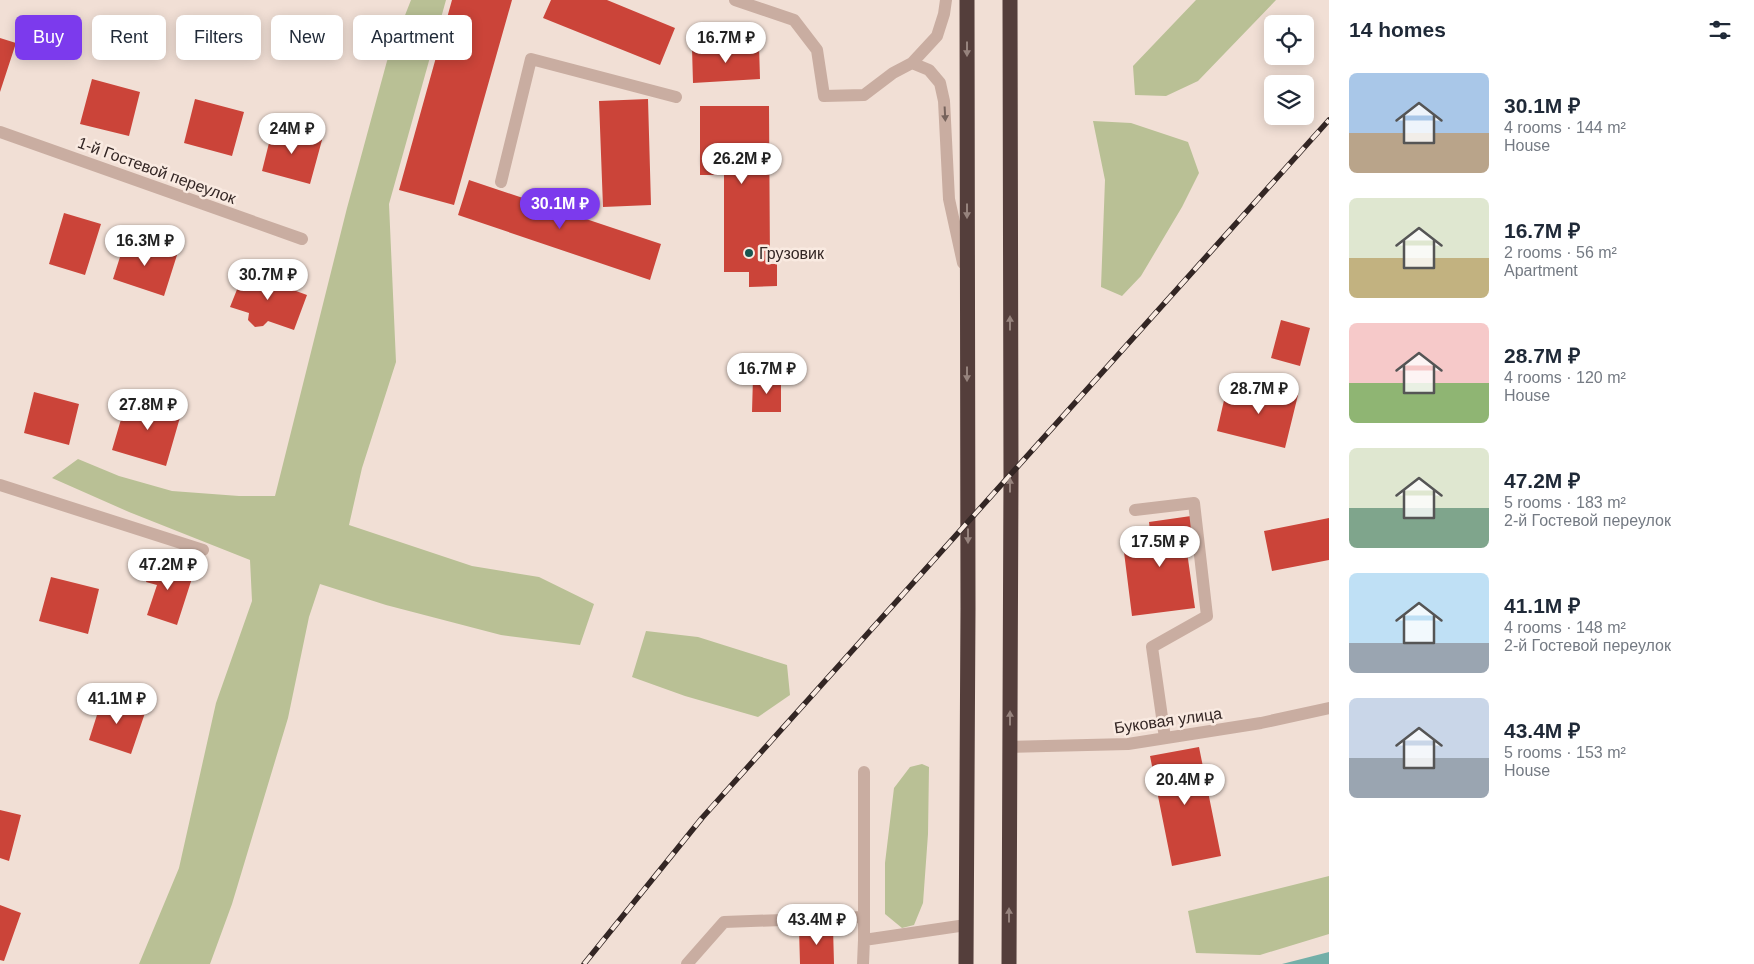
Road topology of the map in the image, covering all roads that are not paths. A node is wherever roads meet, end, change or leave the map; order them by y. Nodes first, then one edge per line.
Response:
1 (735, 0) edge
2 (946, 0) edge
3 (967, 0) edge
4 (1010, 0) edge
5 (912, 63) junction
6 (676, 97) dead end
7 (0, 132) edge
8 (501, 182) dead end
9 (302, 239) dead end
10 (967, 280) junction
11 (0, 486) edge
12 (1135, 510) dead end
13 (203, 550) dead end
14 (1329, 708) edge
15 (1165, 738) junction
16 (1010, 747) junction
17 (864, 772) dead end
18 (864, 917) junction
19 (966, 925) junction
20 (864, 940) junction
21 (687, 964) edge
22 (864, 964) edge
23 (966, 964) edge
24 (1009, 964) edge

1 - 5 street
2 - 5 street
3 -> 10 highway
16 -> 4 highway
5 -> 10 street
6 - 8 street
7 - 9 street, 1-й Гостевой переулок
10 -> 19 highway
11 - 13 street
12 - 15 street
14 - 15 street, Буковая улица
15 - 16 street, Буковая улица
24 -> 16 highway
17 - 18 street
18 - 20 street
18 - 21 street
19 - 20 street
19 - 23 highway
20 - 22 street

